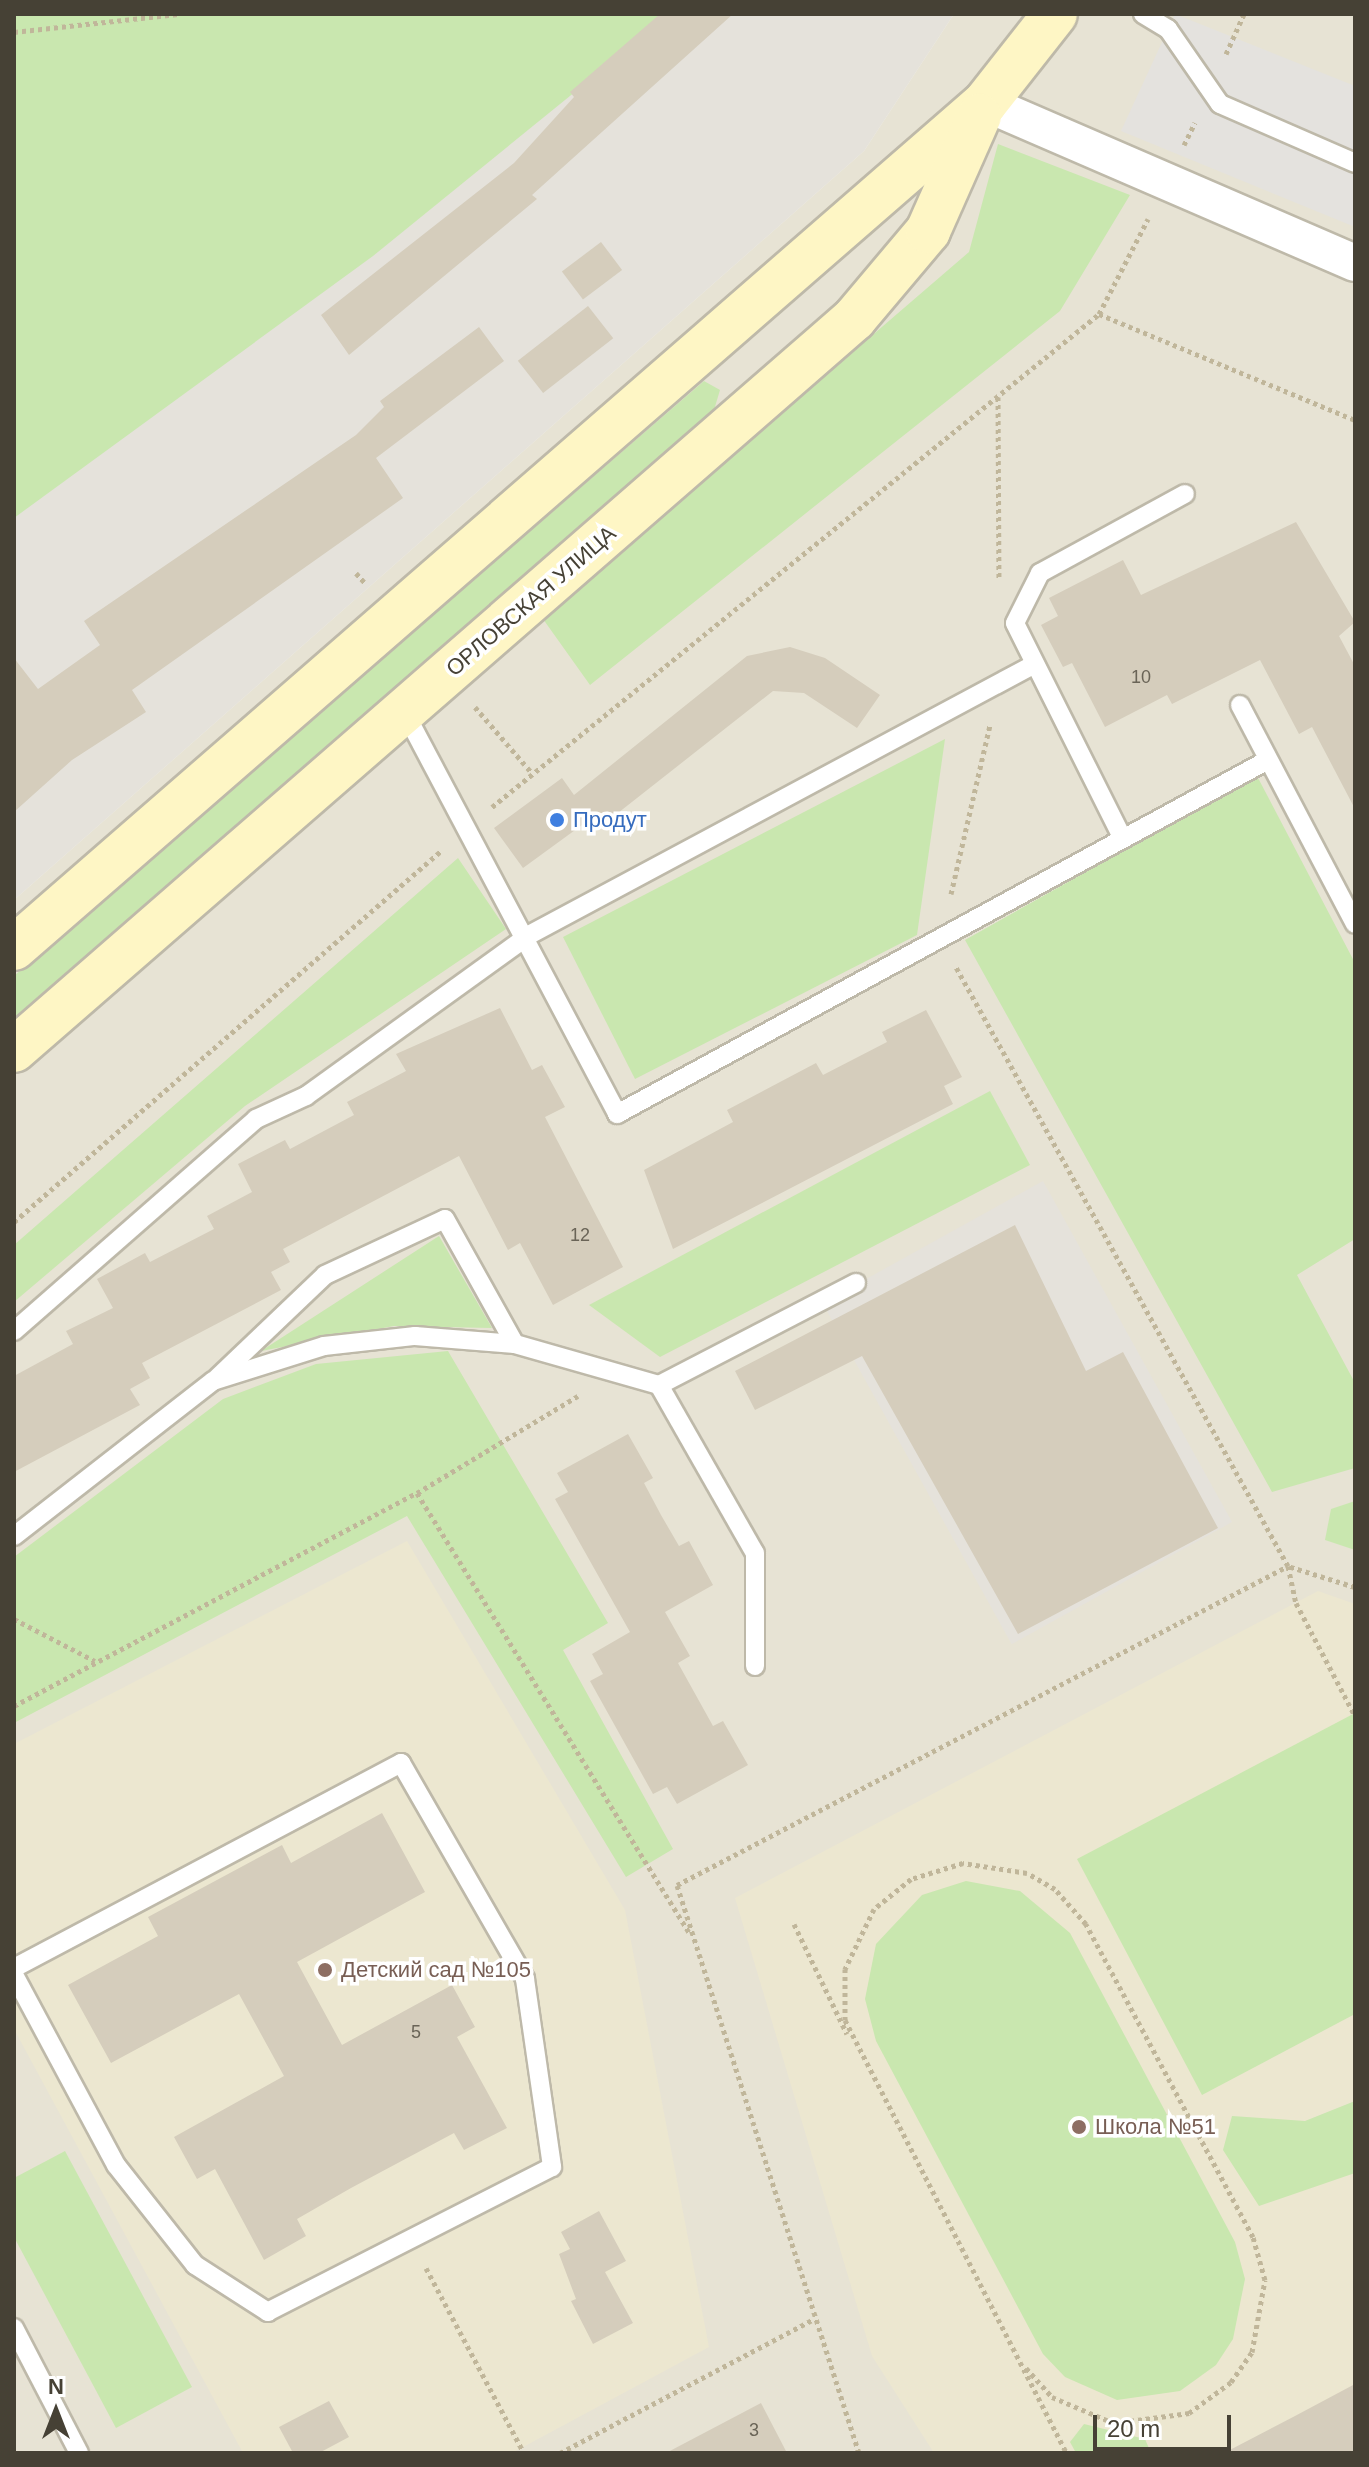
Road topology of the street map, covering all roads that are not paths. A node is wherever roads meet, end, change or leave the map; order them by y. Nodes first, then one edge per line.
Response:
1 (1055, 14) edge
2 (1143, 14) edge
3 (985, 103) junction
4 (1355, 163) edge
5 (1355, 263) edge
6 (1185, 494) dead end
7 (1031, 666) junction
8 (1240, 705) dead end
9 (404, 711) junction
10 (1268, 760) junction
11 (1122, 837) junction
12 (1355, 924) edge
13 (529, 935) junction
14 (14, 948) edge
15 (14, 1050) edge
16 (856, 1283) dead end
17 (14, 1331) edge
18 (515, 1344) junction
19 (213, 1381) junction
20 (659, 1385) junction
21 (14, 1536) edge
22 (755, 1666) dead end
23 (14, 1968) edge
24 (14, 1975) edge
25 (14, 2328) edge
26 (79, 2453) edge

1 - 3 street, ОРЛОВСКАЯ УЛИЦА
2 - 4 lane
3 - 5 street
3 - 9 street, ОРЛОВСКАЯ УЛИЦА
3 - 14 street, ОРЛОВСКАЯ УЛИЦА
6 - 7 lane
7 - 11 lane
7 - 13 lane
8 - 10 lane
9 - 13 lane
9 - 15 street, ОРЛОВСКАЯ УЛИЦА
10 - 11 lane
10 - 12 lane
11 - 13 lane
13 - 17 lane
16 - 20 lane
18 - 19 lane
18 - 19 lane
18 - 20 lane
19 - 21 lane
20 - 22 lane
23 - 24 lane
25 - 26 lane

